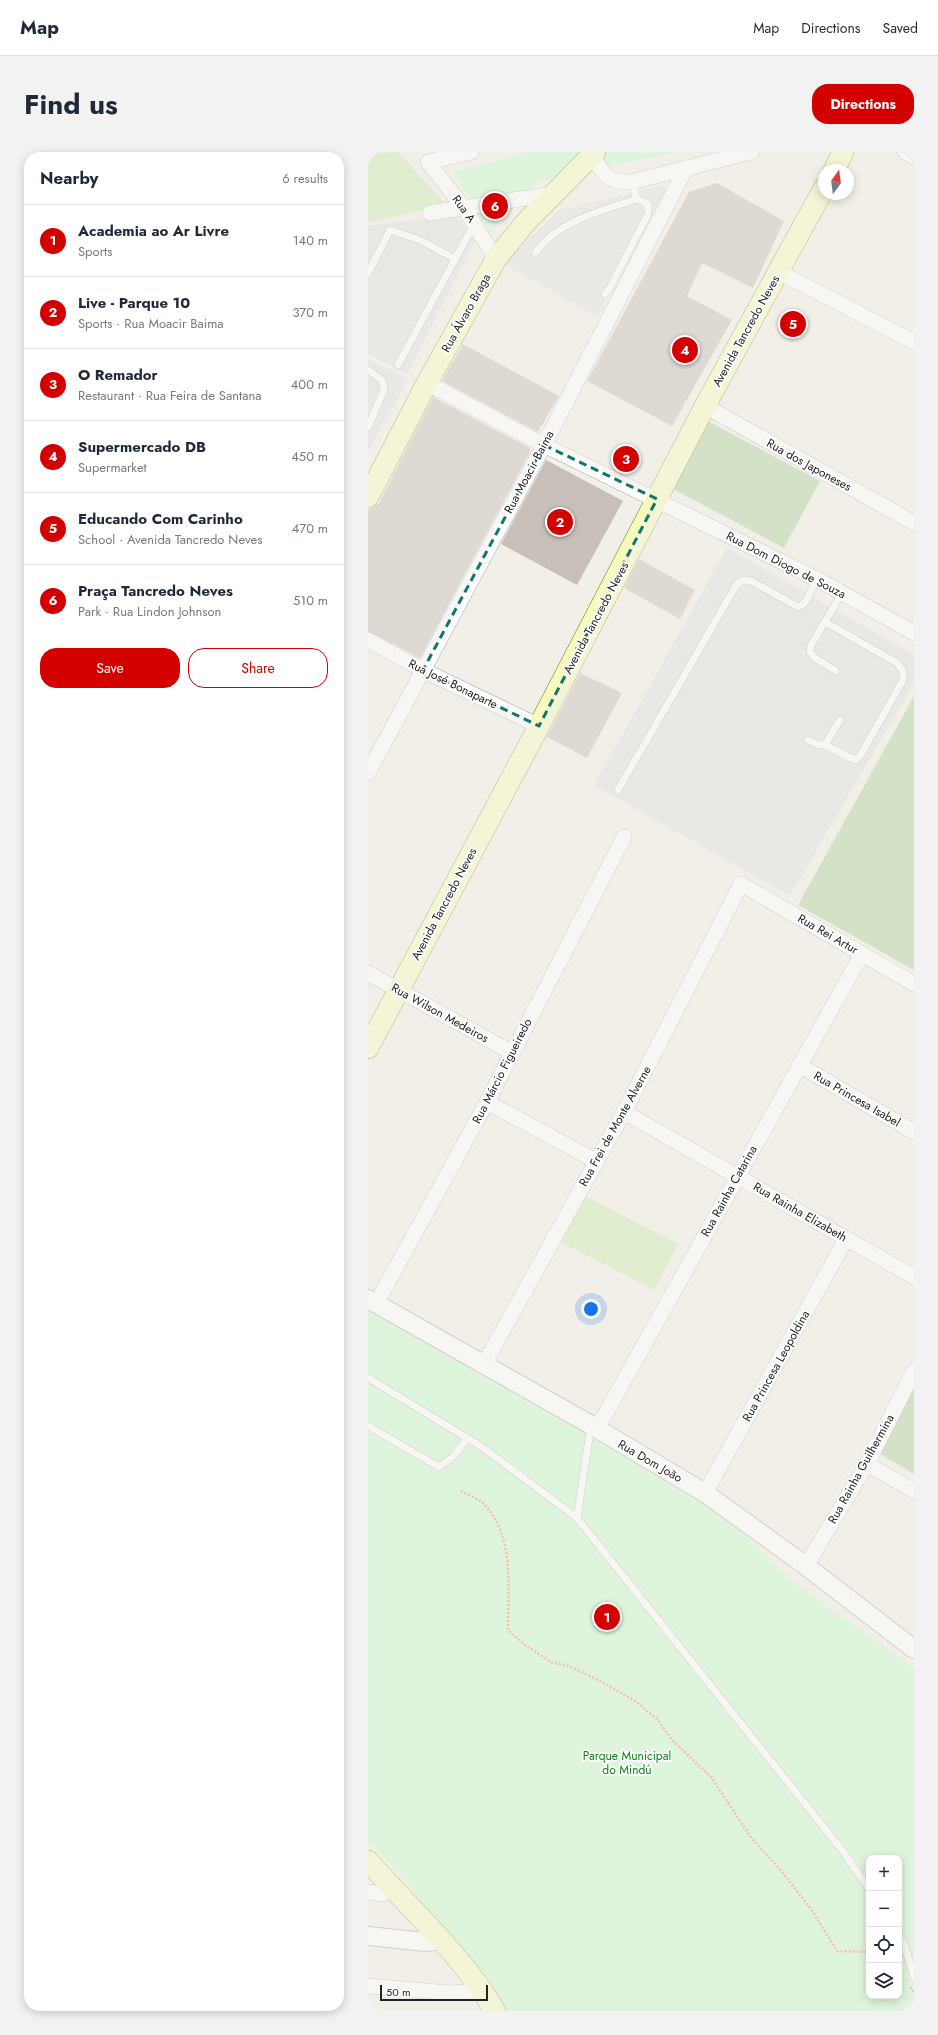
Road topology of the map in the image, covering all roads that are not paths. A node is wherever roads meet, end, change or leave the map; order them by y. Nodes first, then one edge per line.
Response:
1 (471, 152) edge
2 (751, 152) edge
3 (843, 152) edge
4 (905, 152) edge
5 (593, 154) edge
6 (425, 155) edge
7 (914, 157) edge
8 (837, 164) edge
9 (686, 168) junction
10 (631, 182) junction
11 (553, 194) junction
12 (637, 199) junction
13 (818, 199) edge
14 (464, 208) junction
15 (430, 213) dead end
16 (474, 224) junction
17 (535, 253) dead end
18 (455, 259) junction
19 (496, 259) junction
20 (779, 272) junction
21 (368, 273) edge
22 (605, 294) dead end
23 (914, 342) edge
24 (398, 365) dead end
25 (368, 370) edge
26 (427, 382) junction
27 (705, 406) junction
28 (368, 427) edge
29 (544, 445) junction
30 (368, 497) edge
31 (657, 499) junction
32 (914, 524) edge
33 (817, 579) junction
34 (842, 593) junction
35 (825, 622) junction
36 (914, 633) edge
37 (368, 640) edge
38 (423, 670) junction
39 (836, 671) dead end
40 (840, 720) dead end
41 (539, 726) junction
42 (808, 740) dead end
43 (825, 745) junction
44 (368, 773) edge
45 (618, 790) dead end
46 (624, 837) dead end
47 (742, 884) joint
48 (862, 954) junction
49 (368, 973) edge
50 (914, 984) edge
51 (399, 990) junction
52 (368, 1048) edge
53 (511, 1052) junction
54 (799, 1065) junction
55 (487, 1102) junction
56 (624, 1112) junction
57 (914, 1132) edge
58 (596, 1161) junction
59 (738, 1175) junction
60 (846, 1238) junction
61 (914, 1277) edge
62 (372, 1302) edge
63 (483, 1366) junction
64 (914, 1371) edge
65 (368, 1378) edge
66 (368, 1426) edge
67 (594, 1427) junction
68 (467, 1439) junction
69 (867, 1464) junction
70 (914, 1491) edge
71 (705, 1493) junction
72 (578, 1518) junction
73 (806, 1566) junction
74 (914, 1649) edge
75 (368, 1861) edge
76 (368, 1879) edge
77 (866, 1885) edge
78 (381, 1891) edge
79 (368, 1936) edge
80 (434, 1941) junction
81 (902, 1941) edge
82 (914, 1977) edge
83 (368, 1986) edge
84 (476, 1989) junction
85 (483, 2011) edge
86 (495, 2011) edge

1 - 6 street
2 - 9 street
3 - 8 main road
4 - 7 street
5 - 10 street
5 - 11 main road, Rua Álvaro Braga
6 - 14 street, Rua A
9 - 10 street
9 - 29 street, Rua Moacir Baima
10 - 12 lane
11 - 14 street
11 - 19 main road, Rua Álvaro Braga
12 - 17 lane
12 - 22 lane
13 - 20 main road, Avenida Tancredo Neves
14 - 15 street
14 - 16 street, Rua A
16 - 18 lane
16 - 19 street, Rua A
18 - 21 lane
18 - 24 lane
19 - 26 main road, Rua Álvaro Braga
20 - 23 street
20 - 27 main road, Avenida Tancredo Neves
25 - 28 lane
26 - 29 street, Rua Dom Diogo de Souza
26 - 30 main road, Rua Álvaro Braga
27 - 31 main road, Avenida Tancredo Neves
27 - 32 street, Rua dos Japoneses
29 - 31 street, Rua Dom Diogo de Souza
29 - 38 street, Rua Moacir Baima
31 - 33 street, Rua Dom Diogo de Souza
31 - 41 main road, Avenida Tancredo Neves
33 - 34 street, Rua Dom Diogo de Souza
33 - 45 lane
34 - 35 lane
34 - 36 street, Rua Dom Diogo de Souza
35 - 39 lane
35 - 43 lane
37 - 38 street, Rua José Bonaparte
38 - 41 street, Rua José Bonaparte
38 - 44 street, Rua Moacir Baima
40 - 43 lane
41 - 51 main road, Avenida Tancredo Neves
42 - 43 lane
46 - 53 street, Rua Márcio Figueiredo
47 - 48 street, Rua Rei Artur
47 - 56 street, Rua Frei de Monte Alverne
48 - 50 street, Rua Rei Artur
48 - 54 street, Rua Rainha Catarina
49 - 51 street, Rua Wilson Medeiros
51 - 52 main road, Avenida Tancredo Neves
51 - 53 street, Rua Wilson Medeiros
53 - 55 street, Rua Márcio Figueiredo
54 - 57 street, Rua Princesa Isabel
54 - 59 street, Rua Rainha Catarina
55 - 58 street
55 - 62 street, Rua Márcio Figueiredo
56 - 58 street, Rua Frei de Monte Alverne
56 - 59 street, Rua Rainha Elizabeth
58 - 63 street, Rua Frei de Monte Alverne
59 - 60 street, Rua Rainha Elizabeth
59 - 67 street, Rua Rainha Catarina
60 - 61 street, Rua Rainha Elizabeth
60 - 71 street, Rua Princesa Leopoldina
62 - 63 street, Rua Dom João
63 - 67 street, Rua Dom João
64 - 69 street, Rua Rainha Guilhermina
65 - 68 lane
66 - 68 lane
67 - 71 street, Rua Dom João
67 - 72 lane
68 - 72 lane
69 - 70 street
69 - 73 street, Rua Rainha Guilhermina
71 - 73 street, Rua Dom João
72 - 77 lane
73 - 74 street, Rua Dom João
75 - 78 main road
76 - 78 main road
78 - 80 main road
79 - 80 street
80 - 84 main road
81 - 82 lane
83 - 84 street
84 - 85 main road
84 - 86 main road

